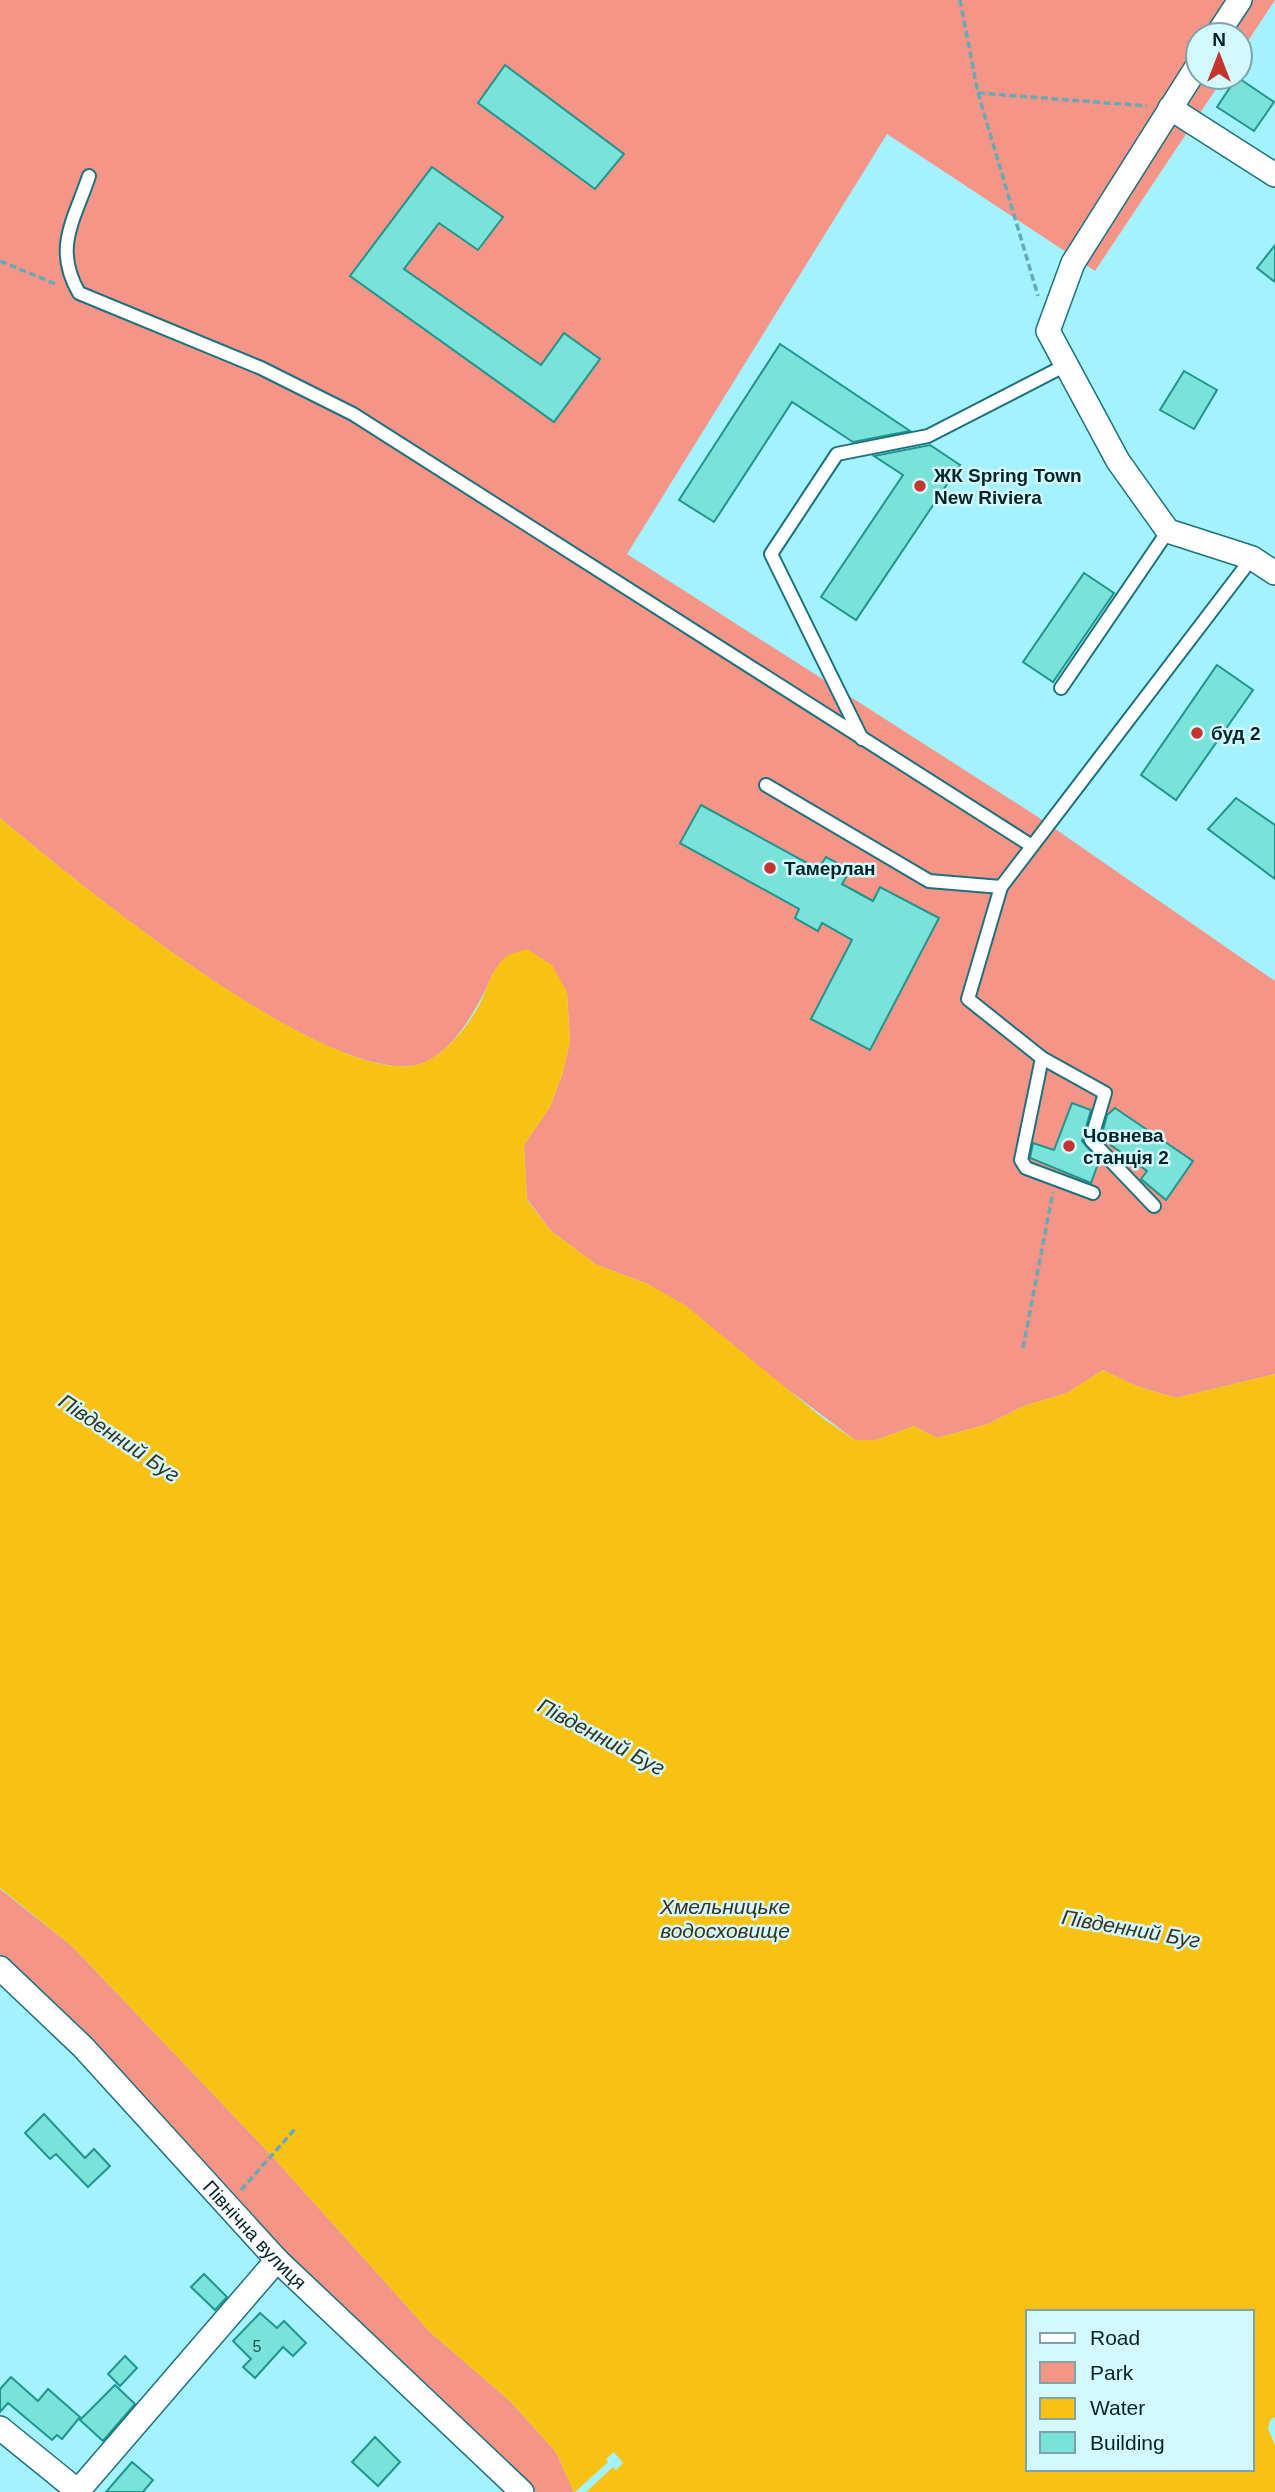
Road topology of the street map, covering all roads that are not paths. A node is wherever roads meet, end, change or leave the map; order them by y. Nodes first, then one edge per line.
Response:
1 (1240, 0) edge
2 (1226, 21) edge
3 (1184, 86) edge
4 (1170, 108) junction
5 (1275, 175) edge
6 (89, 176) dead end
7 (1066, 365) junction
8 (1168, 531) junction
9 (1252, 558) junction
10 (1275, 573) edge
11 (1062, 688) dead end
12 (862, 739) junction
13 (766, 785) dead end
14 (1032, 846) junction
15 (1000, 887) junction
16 (1042, 1058) junction
17 (1093, 1193) dead end
18 (1154, 1206) dead end
19 (0, 1968) edge
20 (277, 2260) junction
21 (0, 2427) edge
22 (79, 2491) edge
23 (522, 2492) edge

1 - 2 street
3 - 4 street
4 - 5 street
4 - 7 street
6 - 12 lane
7 - 8 street
7 - 12 lane
8 - 9 street
8 - 11 lane
9 - 10 street
9 - 14 lane
12 - 14 lane
13 - 15 lane
14 - 15 lane
15 - 16 lane
16 - 17 lane
16 - 18 lane
19 - 20 street, Північна вулиця
20 - 22 street
20 - 23 street, Північна вулиця
21 - 22 street

